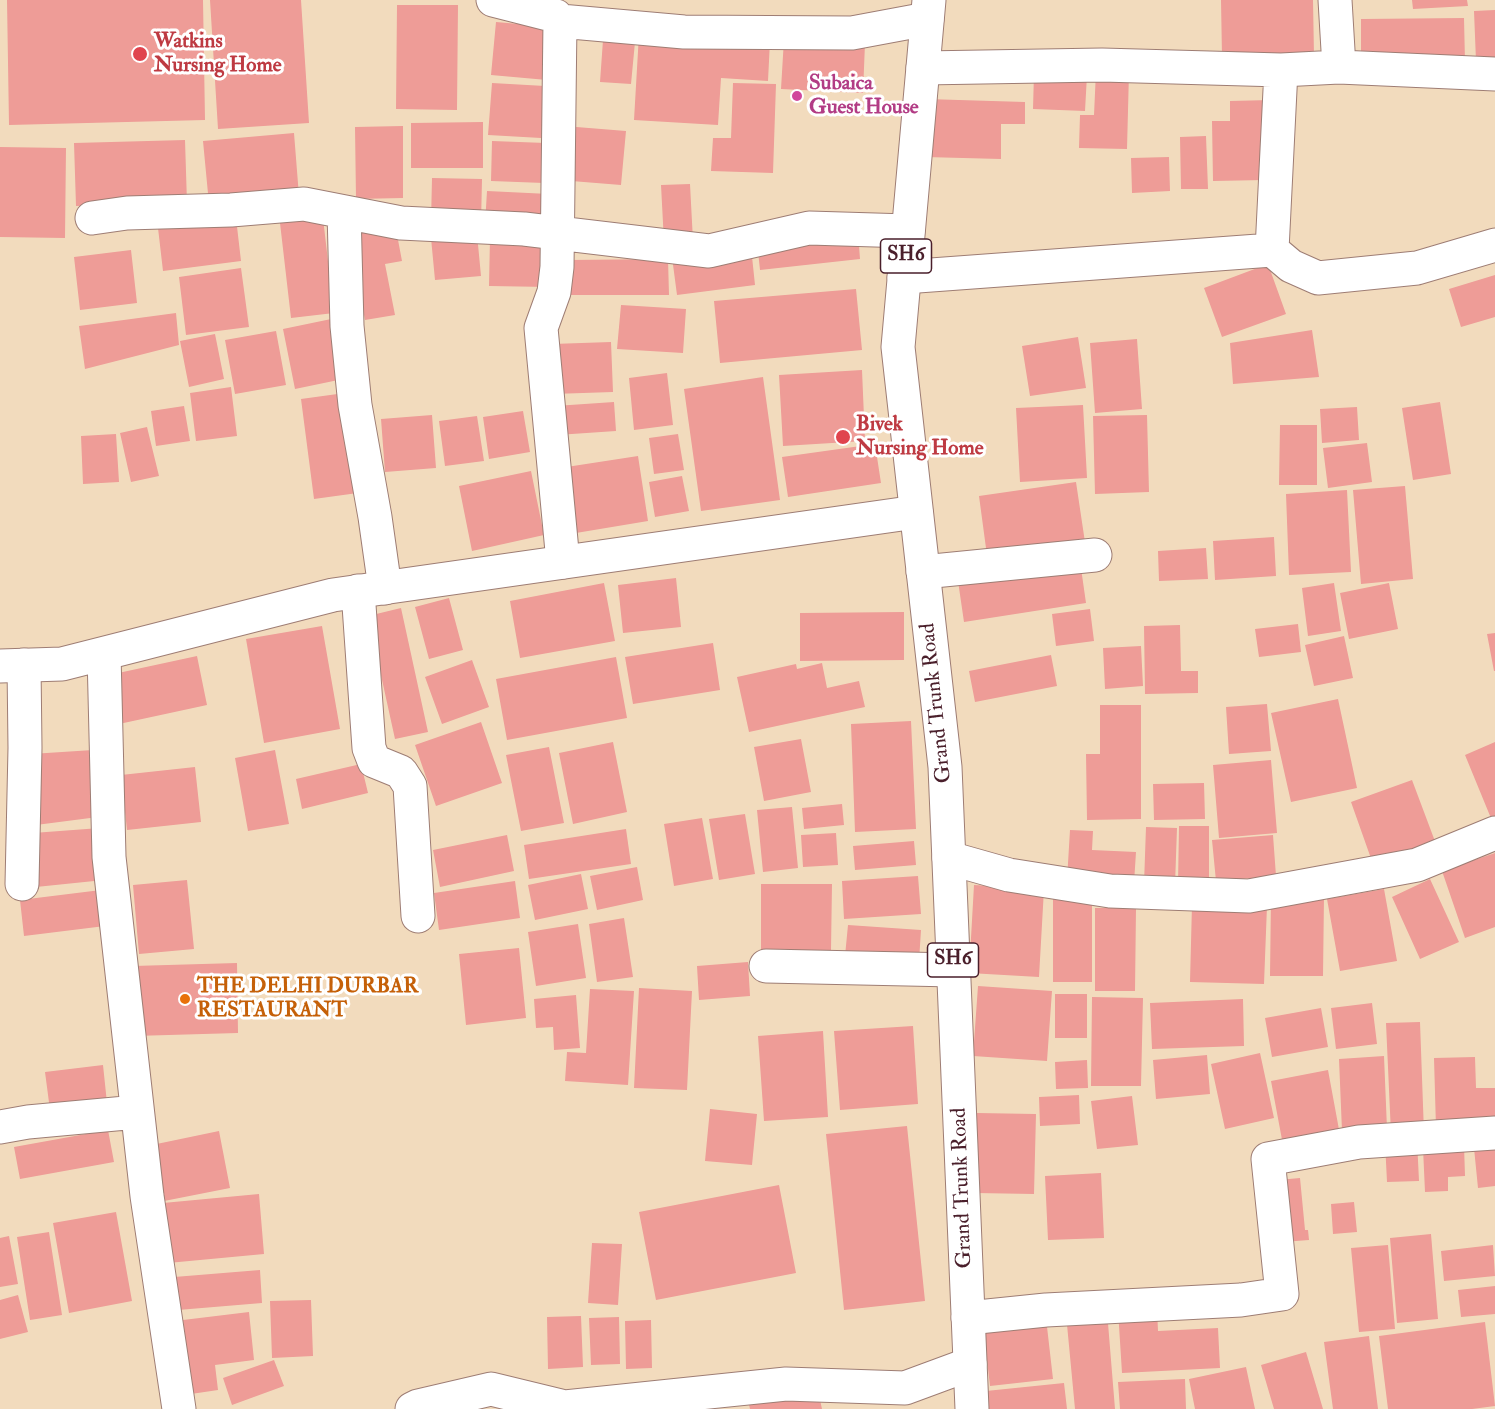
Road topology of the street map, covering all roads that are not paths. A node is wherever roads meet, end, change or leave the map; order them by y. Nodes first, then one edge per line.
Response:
1 (493, 0) edge
2 (1335, 0) edge
3 (928, 10) edge
4 (560, 21) junction
5 (1339, 67) junction
6 (923, 68) junction
7 (1281, 70) junction
8 (1495, 74) edge
9 (344, 212) junction
10 (92, 218) dead end
11 (908, 231) junction
12 (558, 232) junction
13 (1495, 245) edge
14 (1272, 250) junction
15 (904, 277) junction
16 (916, 512) junction
17 (1095, 555) dead end
18 (563, 562) junction
19 (923, 572) junction
20 (371, 590) junction
21 (104, 654) junction
22 (12, 665) edge
23 (1495, 833) edge
24 (949, 858) junction
25 (22, 884) dead end
26 (418, 916) dead end
27 (766, 966) dead end
28 (954, 970) junction
29 (137, 1112) junction
30 (0, 1127) edge
31 (1495, 1133) edge
32 (968, 1318) junction
33 (970, 1364) junction
34 (179, 1409) edge
35 (412, 1409) edge
36 (972, 1409) edge

1 - 4 street
2 - 5 street
3 - 4 street
3 - 6 street, Grand Trunk Road / SH6
4 - 12 street
5 - 7 street
5 - 8 street
6 - 7 street
6 - 11 street, Grand Trunk Road / SH6
7 - 14 street
9 - 10 street
9 - 12 street
9 - 20 street
11 - 12 street
11 - 15 street, Grand Trunk Road / SH6
12 - 18 street
13 - 14 street
14 - 15 street
15 - 16 street, Grand Trunk Road / SH6
16 - 18 street
16 - 19 street, Grand Trunk Road / SH6
17 - 19 street
18 - 20 street
19 - 24 street, Grand Trunk Road / SH6
20 - 21 street
20 - 26 street
21 - 22 street
21 - 29 street
22 - 25 street
23 - 24 street
24 - 28 street, Grand Trunk Road / SH6
27 - 28 street
28 - 32 street, Grand Trunk Road / SH6
29 - 30 street
29 - 34 street
31 - 32 street
32 - 33 street, Grand Trunk Road / SH6
33 - 35 street
33 - 36 street, Grand Trunk Road / SH6

